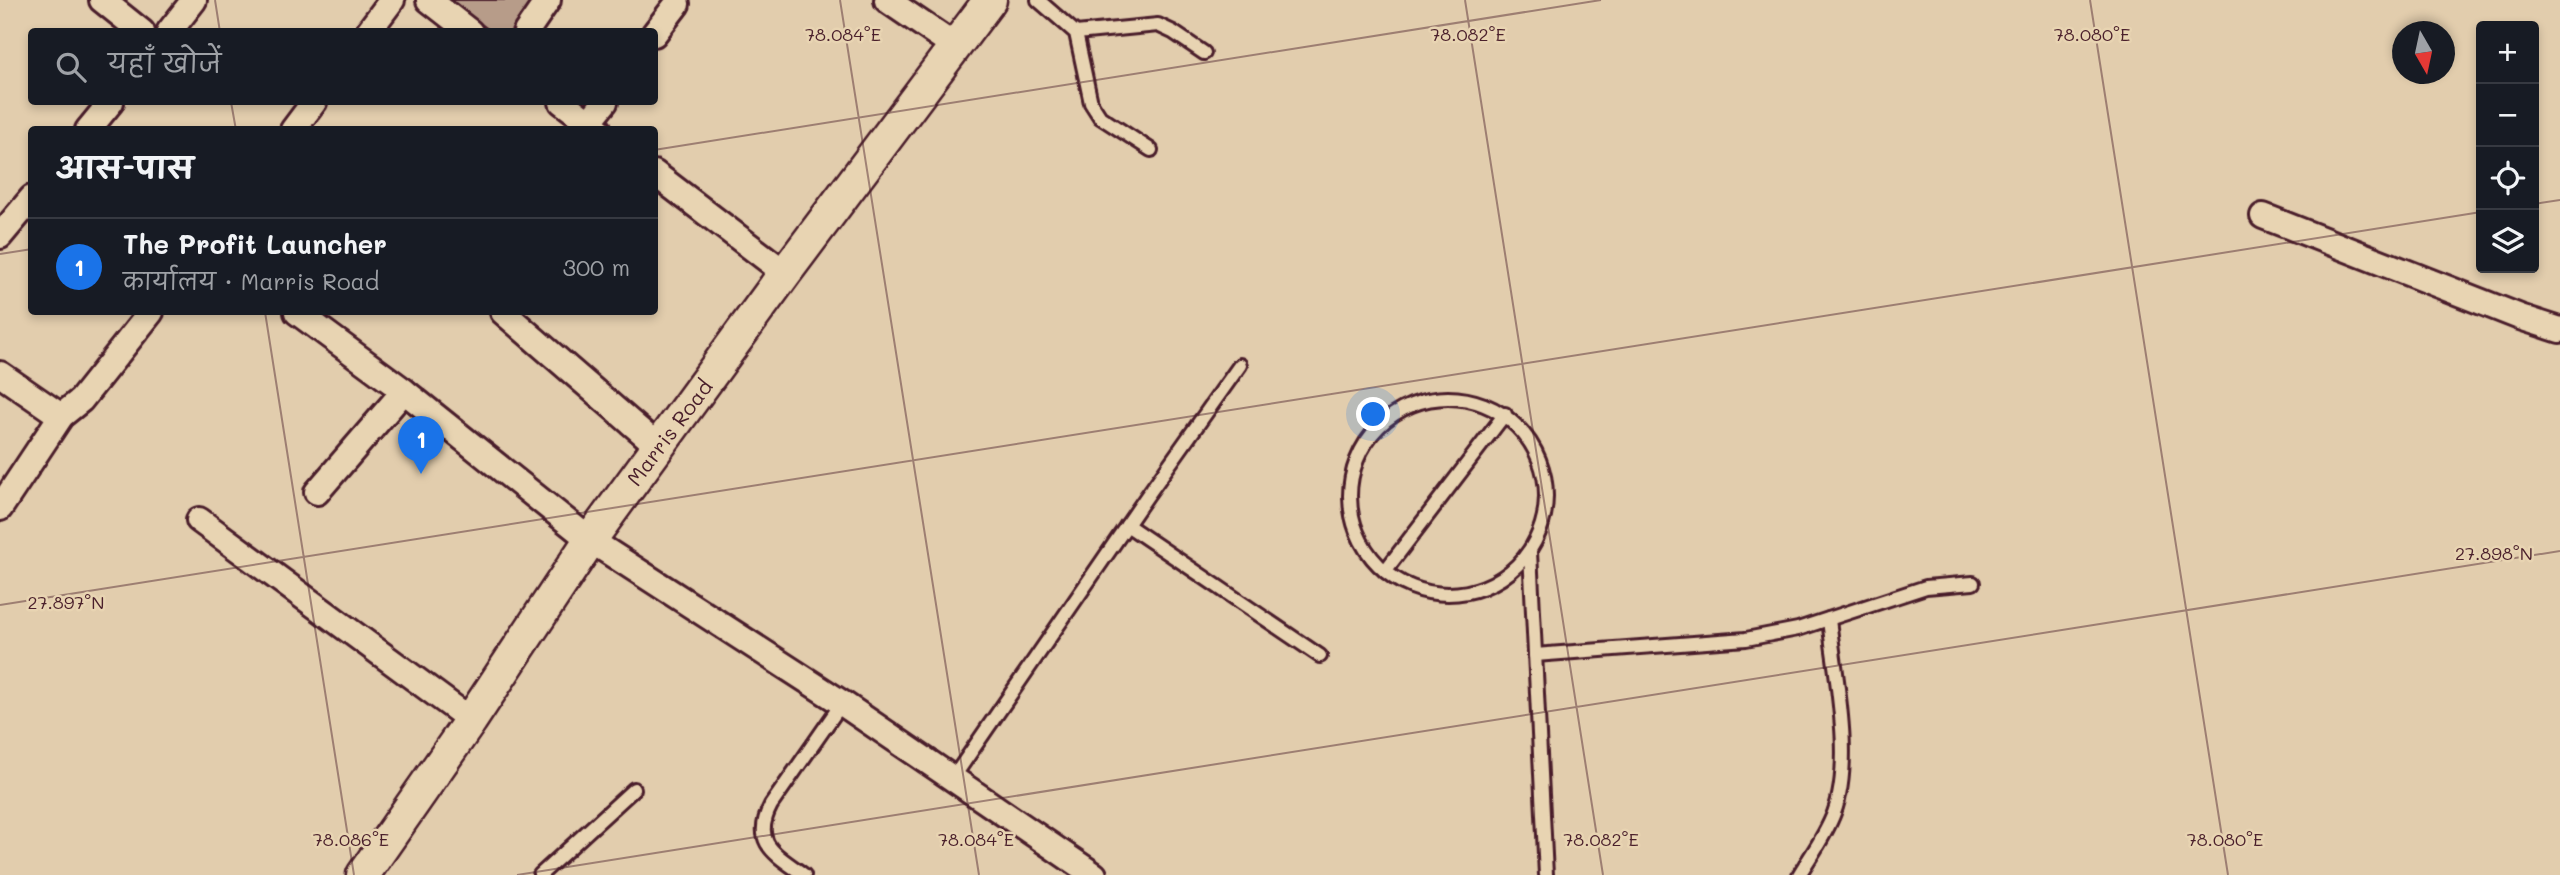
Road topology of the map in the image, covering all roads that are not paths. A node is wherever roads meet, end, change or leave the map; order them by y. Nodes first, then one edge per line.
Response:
1 (102, 0) edge
2 (194, 0) edge
3 (393, 0) edge
4 (429, 0) edge
5 (548, 0) edge
6 (887, 0) edge
7 (990, 0) edge
8 (1038, 0) edge
9 (677, 4) dead end
10 (137, 28) edge
11 (172, 28) edge
12 (371, 28) edge
13 (465, 28) edge
14 (529, 28) edge
15 (658, 29) edge
16 (1076, 33) junction
17 (956, 47) junction
18 (1204, 53) dead end
19 (109, 105) edge
20 (312, 105) edge
21 (566, 105) edge
22 (604, 105) edge
23 (91, 126) edge
24 (296, 126) edge
25 (594, 126) edge
26 (1151, 150) dead end
27 (658, 176) edge
28 (28, 203) edge
29 (2263, 216) dead end
30 (0, 236) edge
31 (785, 273) junction
32 (149, 315) edge
33 (301, 315) edge
34 (506, 315) edge
35 (2560, 330) edge
36 (1240, 365) dead end
37 (0, 374) edge
38 (404, 391) junction
39 (1504, 414) junction
40 (61, 416) junction
41 (659, 447) junction
42 (317, 492) dead end
43 (0, 508) edge
44 (199, 520) dead end
45 (1127, 525) junction
46 (590, 540) junction
47 (1530, 552) junction
48 (1385, 571) junction
49 (1973, 583) dead end
50 (1829, 619) junction
51 (1535, 655) junction
52 (1320, 656) dead end
53 (842, 703) junction
54 (471, 720) junction
55 (953, 778) junction
56 (635, 789) dead end
57 (363, 875) edge
58 (540, 875) edge
59 (804, 875) edge
60 (1094, 875) edge
61 (1546, 875) edge
62 (1799, 875) edge

1 - 10 street
2 - 11 street
3 - 12 street
4 - 13 street
5 - 14 street
6 - 17 street
7 - 17 street, Marris Road
8 - 16 lane
9 - 15 street
16 - 18 lane
16 - 26 lane
17 - 31 street, Marris Road
19 - 23 street
20 - 24 street
21 - 25 street
22 - 25 street
27 - 31 street
28 - 30 street
29 - 35 street
31 - 41 street, Marris Road
32 - 40 street
33 - 38 street
34 - 41 street
36 - 45 lane
37 - 40 street
38 - 42 street
38 - 46 street
39 - 47 lane
39 - 48 lane
39 - 48 lane
40 - 43 street
41 - 46 street, Marris Road
44 - 54 street
45 - 52 lane
45 - 55 lane
46 - 53 street
46 - 54 street, Marris Road
47 - 48 lane
47 - 51 lane
49 - 50 lane
50 - 51 lane
50 - 62 lane
51 - 61 lane
53 - 55 street
53 - 59 lane
54 - 57 street, Marris Road
55 - 60 street
56 - 58 lane

